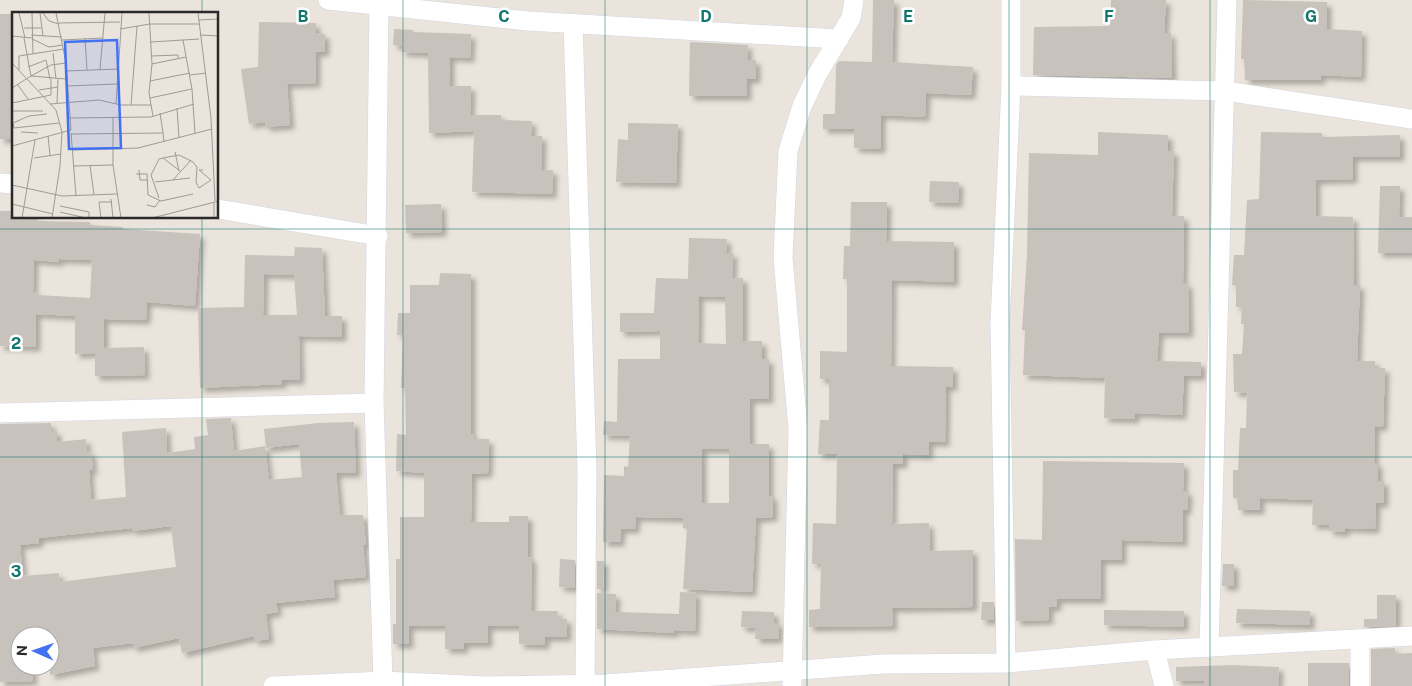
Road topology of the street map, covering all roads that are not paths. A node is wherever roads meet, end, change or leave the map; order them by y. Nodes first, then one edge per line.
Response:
1 (328, 0) edge
2 (854, 0) edge
3 (1011, 0) edge
4 (1227, 0) edge
5 (379, 6) junction
6 (572, 23) junction
7 (839, 39) junction
8 (1011, 86) junction
9 (1225, 91) junction
10 (1412, 119) edge
11 (219, 209) edge
12 (378, 236) junction
13 (374, 404) junction
14 (0, 414) edge
15 (1412, 636) edge
16 (1360, 640) junction
17 (1209, 647) junction
18 (1155, 650) junction
19 (1006, 664) junction
20 (792, 677) edge
21 (384, 681) junction
22 (585, 684) junction
23 (273, 686) edge
24 (280, 686) edge
25 (486, 686) edge
26 (1164, 686) edge
27 (1360, 686) edge

1 - 5 street
2 - 7 street
3 - 8 street
4 - 9 street
5 - 6 street
5 - 12 street
6 - 7 street
6 - 22 street
7 - 20 street
8 - 9 street
8 - 19 street
9 - 10 street
9 - 17 street
11 - 12 street
12 - 13 street
13 - 14 street
13 - 21 street
15 - 16 street
16 - 17 street
16 - 27 street
17 - 18 street
18 - 19 street
18 - 26 street
19 - 20 street
20 - 22 street
21 - 24 street
21 - 25 street
22 - 25 street
23 - 24 street

